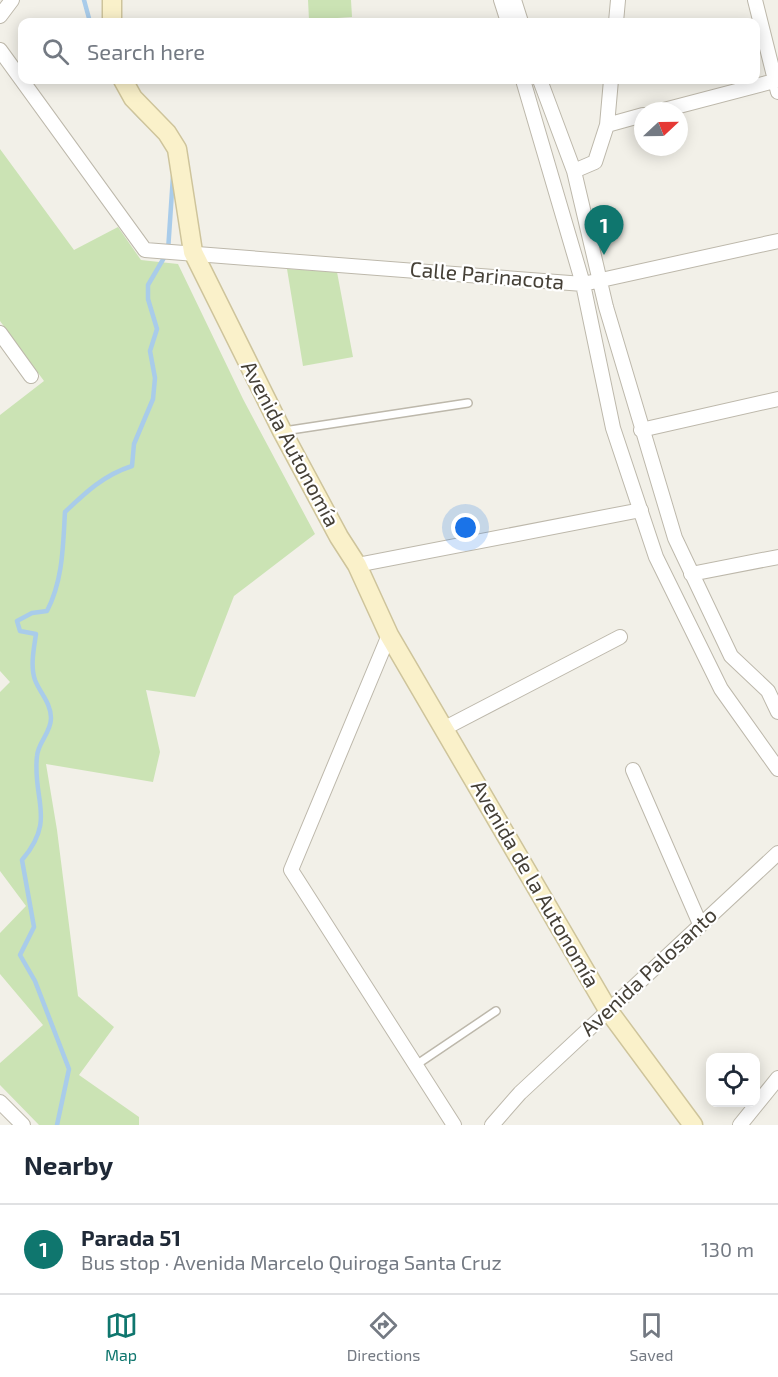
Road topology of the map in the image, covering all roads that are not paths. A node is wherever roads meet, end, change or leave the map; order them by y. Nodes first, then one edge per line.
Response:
1 (12, 0) edge
2 (112, 0) edge
3 (501, 0) edge
4 (514, 0) edge
5 (618, 0) edge
6 (755, 0) edge
7 (0, 16) edge
8 (112, 18) edge
9 (507, 18) edge
10 (520, 18) edge
11 (616, 18) edge
12 (760, 18) edge
13 (760, 19) edge
14 (0, 50) edge
15 (18, 75) edge
16 (25, 84) edge
17 (125, 84) edge
18 (524, 84) edge
19 (541, 84) edge
20 (611, 84) edge
21 (777, 84) edge
22 (688, 105) edge
23 (634, 118) edge
24 (607, 125) junction
25 (573, 171) junction
26 (778, 241) edge
27 (193, 252) junction
28 (600, 279) junction
29 (583, 284) junction
30 (0, 333) edge
31 (31, 376) dead end
32 (778, 399) edge
33 (468, 403) dead end
34 (641, 430) junction
35 (282, 431) junction
36 (641, 510) junction
37 (778, 557) edge
38 (357, 565) junction
39 (691, 574) junction
40 (389, 635) junction
41 (620, 637) dead end
42 (773, 688) edge
43 (778, 712) edge
44 (445, 728) junction
45 (778, 769) edge
46 (633, 770) dead end
47 (778, 853) edge
48 (700, 924) junction
49 (608, 1010) junction
50 (496, 1011) dead end
51 (416, 1065) junction
52 (778, 1078) edge
53 (0, 1102) edge
54 (23, 1125) edge
55 (454, 1125) edge
56 (492, 1125) edge
57 (693, 1125) edge
58 (740, 1125) edge

1 - 7 street
2 - 8 street
3 - 9 street
4 - 10 street
5 - 11 street
6 - 12 street
13 - 21 street
14 - 15 street, Calle Parinacota
16 - 27 street, Calle Parinacota
17 - 27 street, Avenida Autonomía
18 - 29 street
19 - 25 street
20 - 24 street
21 - 22 street
23 - 24 street
24 - 25 street
25 - 28 street
26 - 28 street, Calle Parinacota
27 - 29 street, Calle Parinacota
27 - 35 street, Avenida Autonomía
28 - 29 street, Calle Parinacota
28 - 34 street
29 - 36 street
30 - 31 street
32 - 34 street
33 - 35 lane
34 - 39 street
35 - 38 street, Avenida Autonomía
36 - 38 street
36 - 45 street
37 - 39 street
38 - 40 street, Avenida Autonomía
39 - 42 street
40 - 44 street, Avenida de la Autonomía
40 - 51 street
41 - 44 street
42 - 43 street
44 - 49 street, Avenida de la Autonomía
46 - 48 street
47 - 48 street, Avenida Palosanto
48 - 49 street, Avenida Palosanto
49 - 56 street, Avenida Palosanto
49 - 57 street, Avenida de la Autonomía
50 - 51 lane
51 - 55 street
52 - 58 street
53 - 54 street

